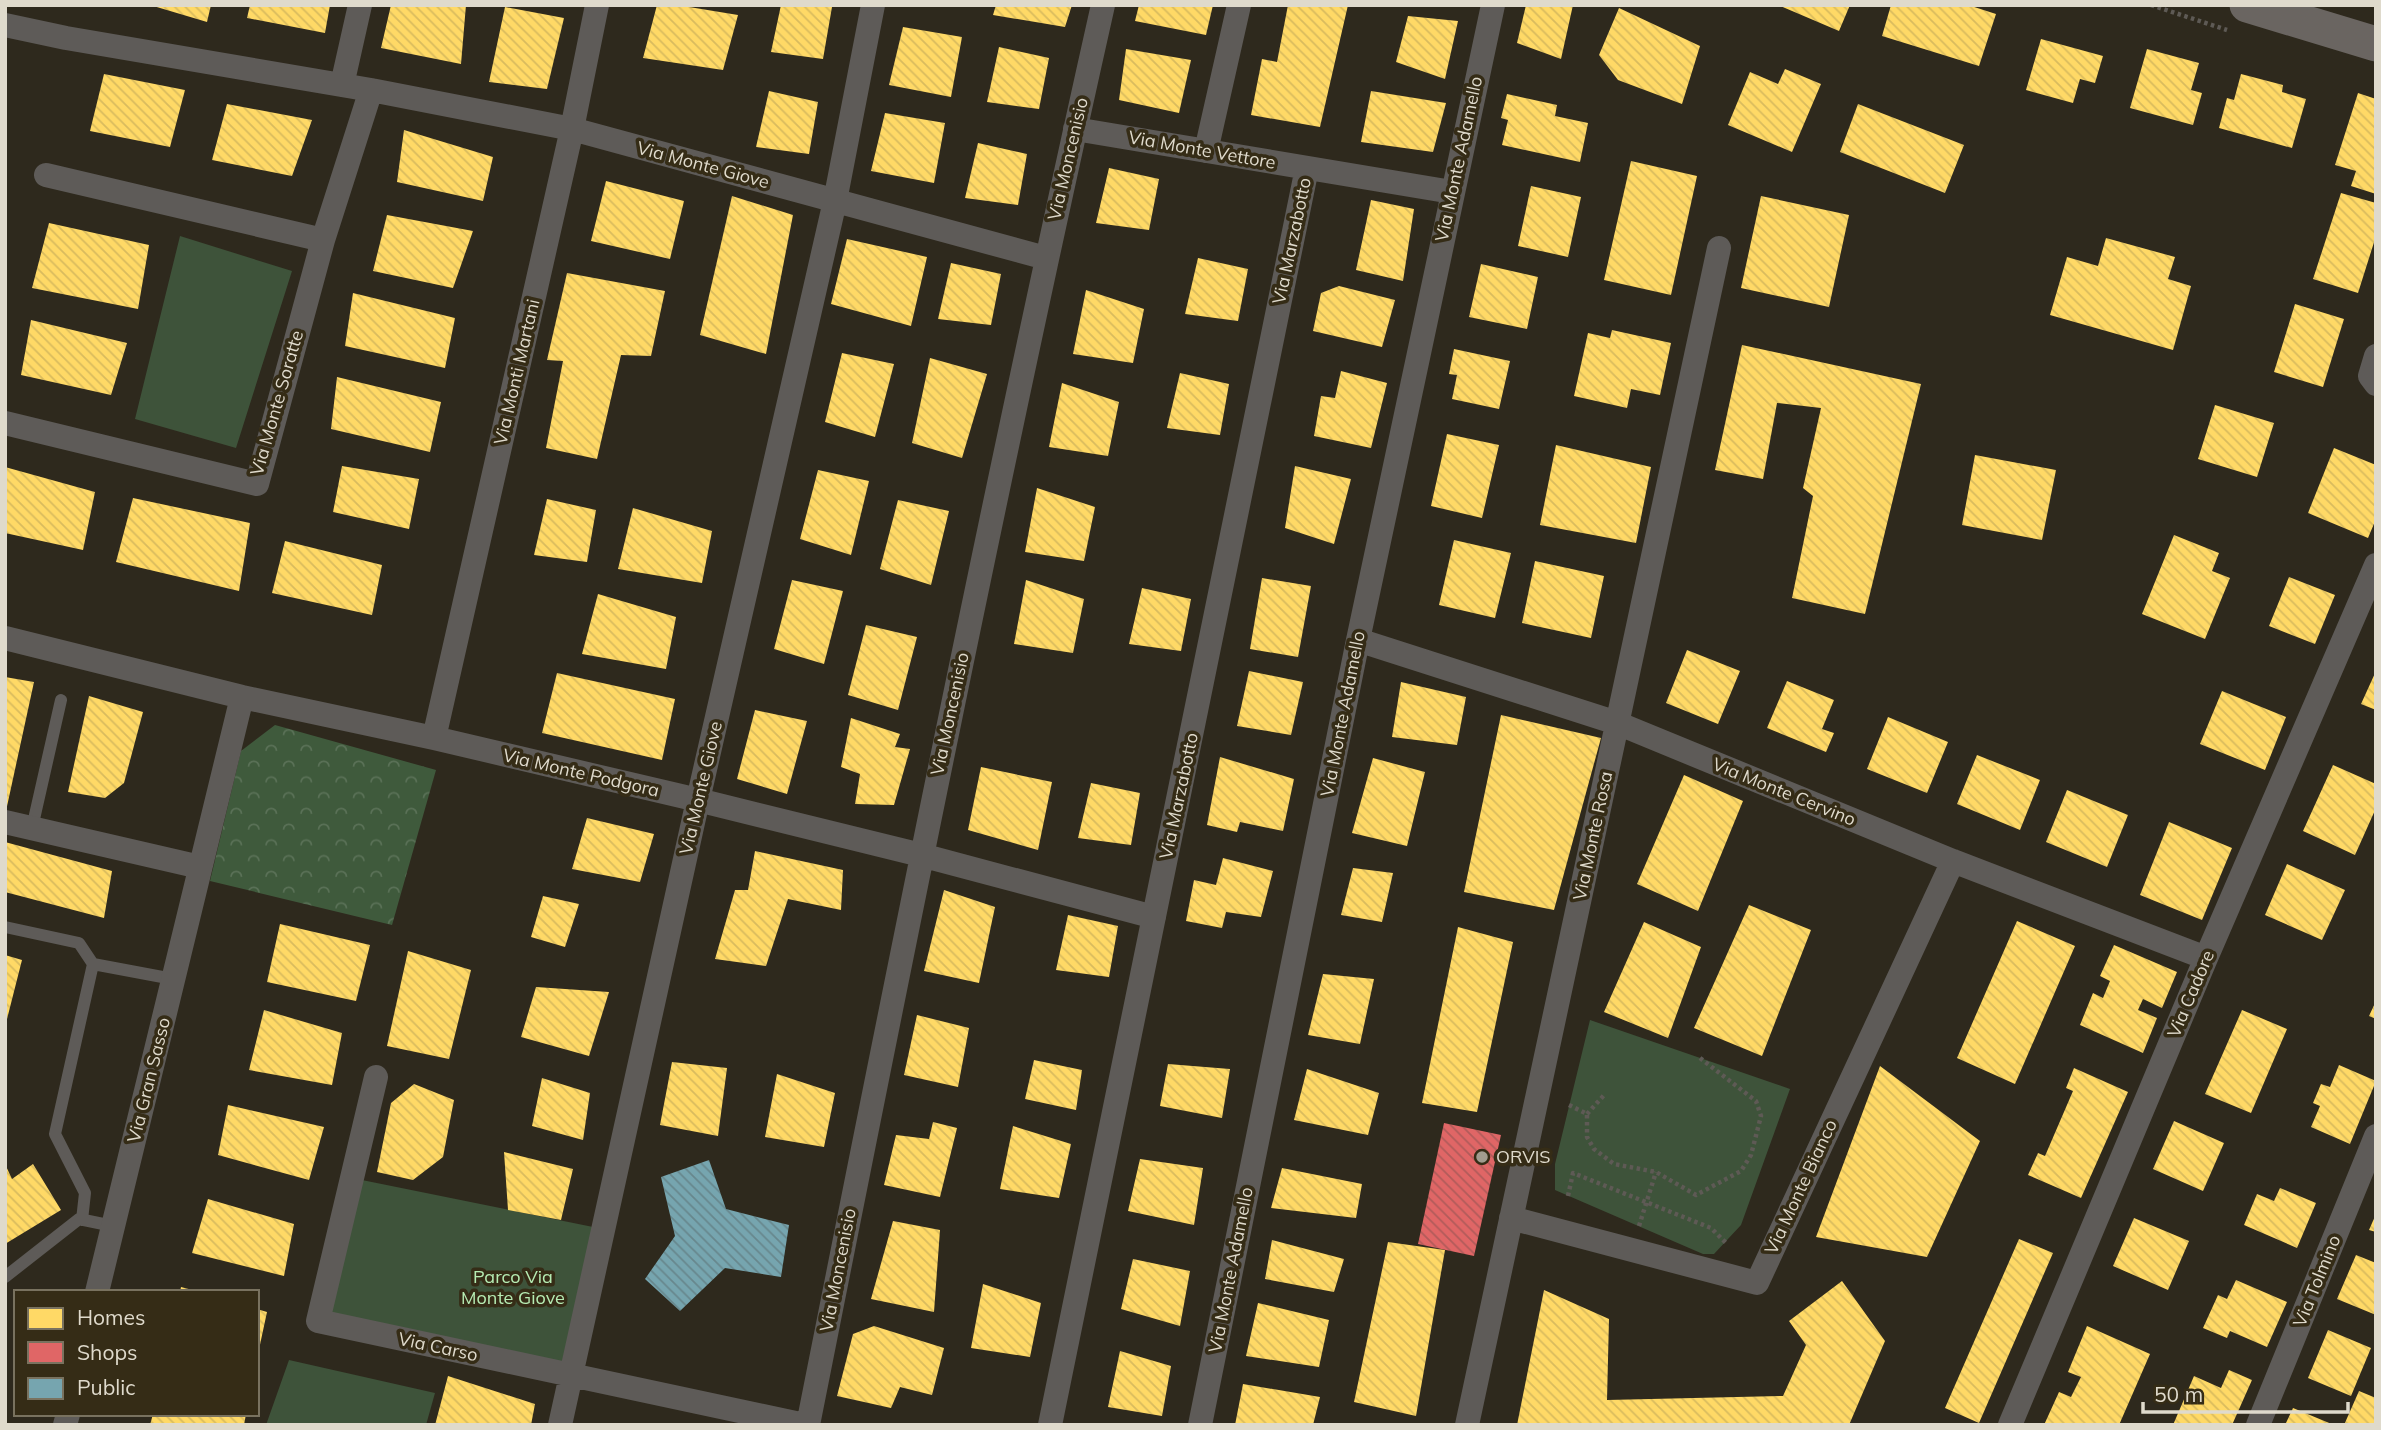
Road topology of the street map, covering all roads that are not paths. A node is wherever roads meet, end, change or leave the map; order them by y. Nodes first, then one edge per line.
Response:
1 (360, 5) edge
2 (597, 5) edge
3 (873, 5) edge
4 (1103, 5) edge
5 (1238, 5) edge
6 (1493, 5) edge
7 (2247, 5) edge
8 (5, 25) edge
9 (2376, 44) edge
10 (342, 85) junction
11 (371, 89) junction
12 (1075, 128) junction
13 (572, 129) junction
14 (1206, 151) junction
15 (1307, 167) junction
16 (46, 175) dead end
17 (1452, 192) junction
18 (835, 201) junction
19 (323, 240) junction
20 (1719, 248) dead end
21 (1046, 258) junction
22 (2376, 356) edge
23 (2376, 384) edge
24 (5, 423) edge
25 (2376, 565) edge
26 (5, 638) edge
27 (1358, 640) junction
28 (242, 697) junction
29 (61, 700) dead end
30 (1617, 723) junction
31 (434, 738) junction
32 (698, 800) junction
33 (5, 822) edge
34 (32, 828) junction
35 (920, 855) junction
36 (1952, 861) junction
37 (200, 867) junction
38 (1154, 917) junction
39 (5, 927) edge
40 (2206, 958) junction
41 (93, 964) junction
42 (173, 979) junction
43 (376, 1077) dead end
44 (2376, 1136) edge
45 (1511, 1218) junction
46 (82, 1220) junction
47 (113, 1226) junction
48 (5, 1277) edge
49 (97, 1290) edge
50 (571, 1375) junction
51 (560, 1425) edge
52 (806, 1425) edge
53 (1050, 1425) edge
54 (1200, 1425) edge
55 (1467, 1425) edge
56 (2010, 1425) edge
57 (2259, 1425) edge

1 - 10 street
2 - 13 street, Via Monti Martani
3 - 18 street, Via Monte Giove
4 - 12 street, Via Moncenisio
5 - 14 street
6 - 17 street, Via Monte Adamello
7 - 9 main road
8 - 10 street
10 - 11 street
11 - 13 street
11 - 19 street, Via Monte Soratte
12 - 14 street, Via Monte Vettore
12 - 21 street, Via Moncenisio
13 - 18 street, Via Monte Giove
13 - 31 street, Via Monti Martani
14 - 15 street, Via Monte Vettore
15 - 17 street, Via Monte Vettore
15 - 38 street, Via Marzabotto
16 - 19 street
17 - 27 street, Via Monte Adamello
18 - 21 street, Via Monte Giove
18 - 32 street, Via Monte Giove
19 - 24 street, Via Monte Soratte
20 - 30 street, Via Monte Rosa
21 - 35 street, Via Moncenisio
22 - 23 street
25 - 40 street, Via Cadore
26 - 28 street, Via Monte Podgora
27 - 30 street, Via Monte Cervino
27 - 54 street, Via Monte Adamello
28 - 31 street, Via Monte Podgora
28 - 37 street, Via Gran Sasso
29 - 34 lane
30 - 36 street, Via Monte Cervino
30 - 45 street, Via Monte Rosa
31 - 32 street, Via Monte Podgora
32 - 35 street, Via Monte Podgora
32 - 50 street, Via Monte Giove
33 - 34 street
34 - 37 street
35 - 38 street, Via Monte Podgora
35 - 52 street, Via Moncenisio
36 - 40 street, Via Monte Cervino
36 - 45 street, Via Monte Bianco
37 - 42 street, Via Gran Sasso
38 - 53 street, Via Marzabotto
39 - 41 lane
40 - 56 street, Via Cadore
41 - 42 lane
41 - 46 lane
42 - 47 street, Via Gran Sasso
43 - 50 street, Via Carso
44 - 57 street, Via Tolmino
45 - 55 street, Via Monte Rosa
46 - 47 lane
46 - 48 lane
47 - 49 street, Via Gran Sasso
50 - 51 street, Via Monte Giove
50 - 52 street, Via Carso

